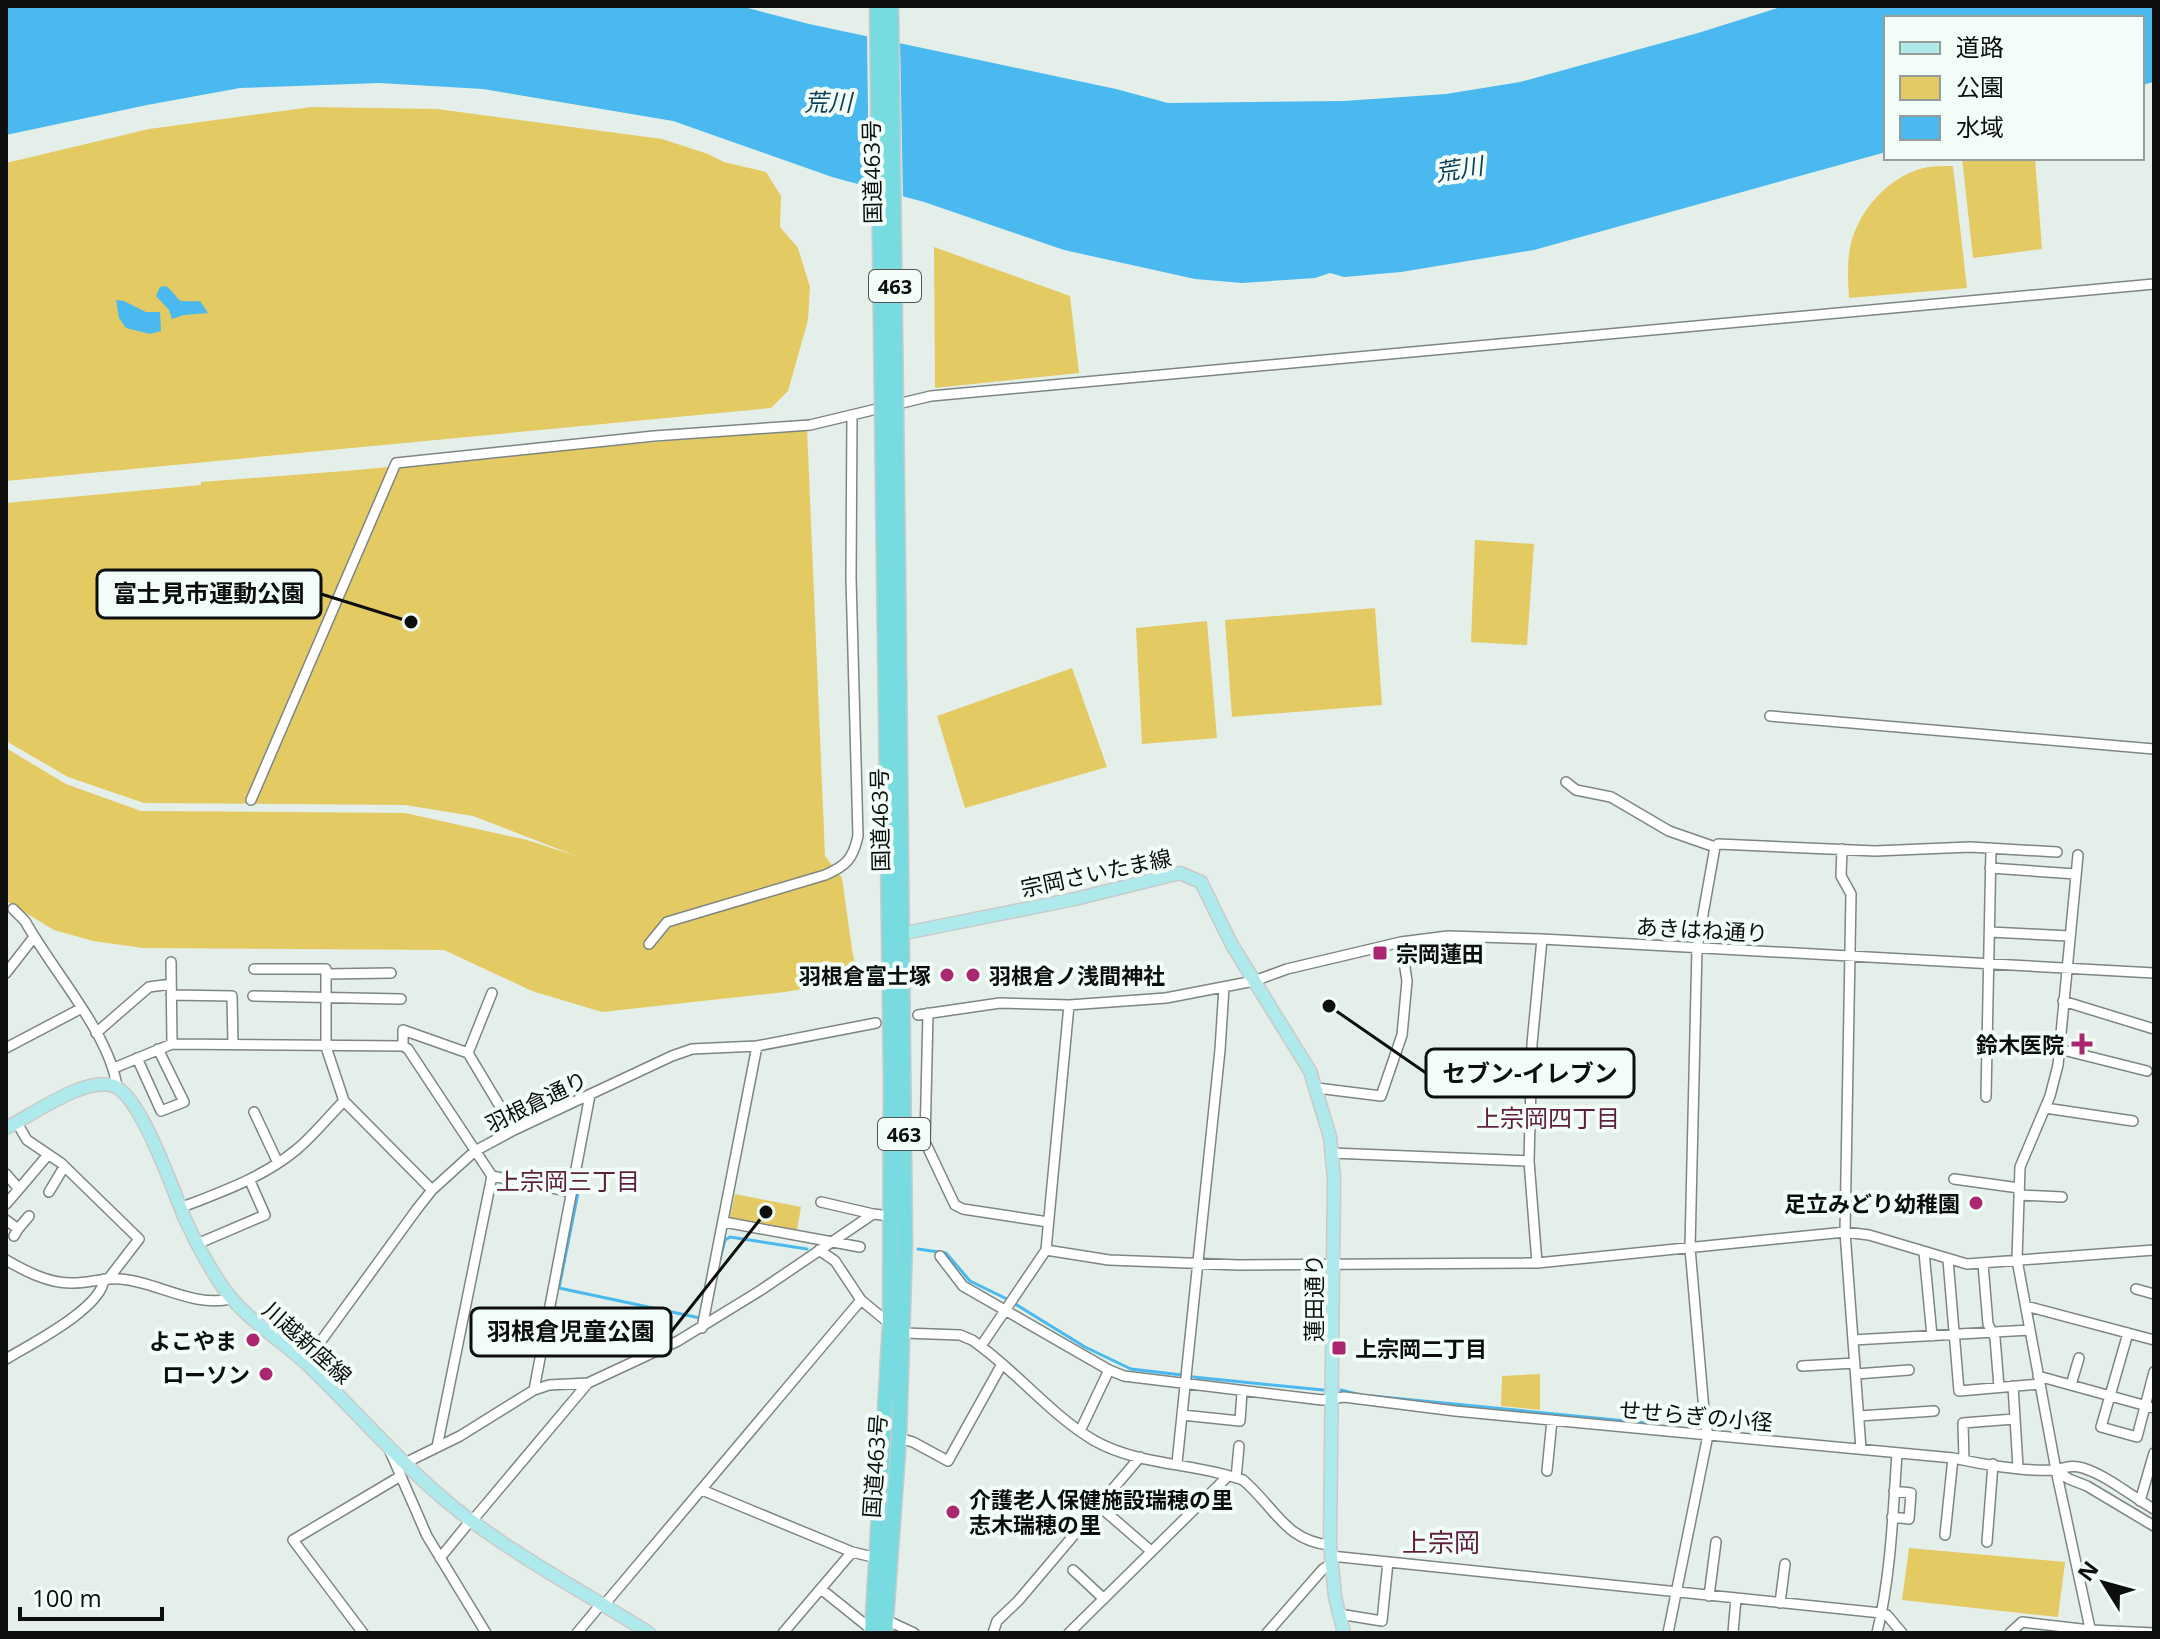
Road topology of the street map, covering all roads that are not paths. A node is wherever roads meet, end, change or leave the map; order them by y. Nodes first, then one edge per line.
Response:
1 (877, 6) edge
2 (891, 6) edge
3 (2154, 284) edge
4 (852, 415) junction
5 (891, 566) junction
6 (1770, 716) dead end
7 (2154, 749) edge
8 (1566, 782) dead end
9 (251, 800) dead end
10 (1715, 847) junction
11 (1991, 848) junction
12 (1842, 849) junction
13 (2057, 852) dead end
14 (2078, 855) dead end
15 (1990, 868) junction
16 (2076, 874) junction
17 (13, 909) dead end
18 (1990, 932) junction
19 (895, 935) junction
20 (2069, 936) junction
21 (34, 937) junction
22 (1542, 939) junction
23 (1401, 942) junction
24 (649, 944) dead end
25 (1697, 948) junction
26 (1852, 956) junction
27 (171, 962) dead end
28 (1989, 964) junction
29 (2066, 968) junction
30 (254, 969) dead end
31 (6, 973) edge
32 (391, 973) dead end
33 (2154, 973) edge
34 (326, 974) junction
35 (1254, 981) junction
36 (171, 984) junction
37 (1224, 987) junction
38 (492, 993) dead end
39 (171, 995) junction
40 (253, 996) dead end
41 (326, 998) junction
42 (401, 999) dead end
43 (2063, 1001) junction
44 (1069, 1005) junction
45 (80, 1009) junction
46 (876, 1023) dead end
47 (2154, 1029) edge
48 (96, 1033) junction
49 (7, 1044) edge
50 (172, 1044) junction
51 (233, 1044) junction
52 (403, 1046) junction
53 (757, 1046) junction
54 (326, 1047) junction
55 (158, 1049) junction
56 (2059, 1049) junction
57 (468, 1053) junction
58 (137, 1058) junction
59 (114, 1068) junction
60 (2147, 1071) dead end
61 (117, 1087) junction
62 (1317, 1088) junction
63 (590, 1095) junction
64 (1986, 1097) dead end
65 (344, 1101) junction
66 (2045, 1108) junction
67 (254, 1112) dead end
68 (2133, 1121) dead end
69 (12, 1126) edge
70 (514, 1130) junction
71 (475, 1151) junction
72 (1332, 1153) junction
73 (47, 1156) junction
74 (1529, 1161) junction
75 (278, 1163) junction
76 (64, 1167) junction
77 (6, 1174) edge
78 (492, 1176) junction
79 (1954, 1179) dead end
80 (250, 1181) junction
81 (19, 1189) junction
82 (432, 1190) junction
83 (49, 1192) dead end
84 (572, 1192) junction
85 (2019, 1192) junction
86 (2062, 1197) dead end
87 (821, 1202) dead end
88 (6, 1204) edge
89 (180, 1208) junction
90 (873, 1214) junction
91 (29, 1216) dead end
92 (891, 1216) junction
93 (6, 1220) edge
94 (724, 1222) junction
95 (1048, 1222) junction
96 (1845, 1232) junction
97 (830, 1243) junction
98 (197, 1244) junction
99 (860, 1247) dead end
100 (1690, 1248) junction
101 (819, 1250) junction
102 (1046, 1250) junction
103 (2154, 1250) edge
104 (1924, 1252) junction
105 (940, 1256) dead end
106 (6, 1260) edge
107 (1948, 1260) junction
108 (2017, 1260) junction
109 (1198, 1263) junction
110 (1334, 1263) junction
111 (1537, 1263) junction
112 (1983, 1264) junction
113 (107, 1279) junction
114 (2136, 1289) dead end
115 (2154, 1294) edge
116 (231, 1299) junction
117 (861, 1300) junction
118 (2026, 1306) junction
119 (1005, 1309) junction
120 (890, 1324) junction
121 (702, 1328) junction
122 (2030, 1330) junction
123 (1992, 1331) junction
124 (904, 1333) junction
125 (2128, 1333) junction
126 (1954, 1334) junction
127 (1932, 1336) junction
128 (1853, 1340) junction
129 (2154, 1340) edge
130 (981, 1346) junction
131 (2079, 1358) dead end
132 (6, 1359) edge
133 (305, 1363) junction
134 (1002, 1364) junction
135 (1802, 1366) dead end
136 (1855, 1368) junction
137 (1109, 1370) junction
138 (1909, 1370) dead end
139 (2154, 1372) edge
140 (2039, 1380) junction
141 (588, 1383) junction
142 (1185, 1385) junction
143 (2071, 1385) junction
144 (2013, 1386) junction
145 (1999, 1387) junction
146 (534, 1390) junction
147 (1242, 1392) junction
148 (2110, 1396) junction
149 (1333, 1400) junction
150 (2150, 1406) edge
151 (1934, 1411) dead end
152 (1182, 1415) junction
153 (1859, 1416) junction
154 (2014, 1419) junction
155 (1552, 1420) junction
156 (1080, 1431) junction
157 (1708, 1435) junction
158 (899, 1438) junction
159 (1861, 1445) junction
160 (388, 1446) junction
161 (1239, 1446) dead end
162 (437, 1447) junction
163 (1897, 1453) junction
164 (2154, 1453) edge
165 (1140, 1457) junction
166 (1958, 1459) junction
167 (405, 1463) junction
168 (1177, 1463) junction
169 (1993, 1464) junction
170 (2018, 1467) junction
171 (2056, 1470) junction
172 (1547, 1471) dead end
173 (399, 1477) junction
174 (1232, 1477) junction
175 (702, 1490) junction
176 (1894, 1491) junction
177 (2140, 1501) junction
178 (1099, 1506) junction
179 (2154, 1509) edge
180 (1892, 1517) junction
181 (472, 1521) junction
182 (2154, 1526) edge
183 (1945, 1535) dead end
184 (1716, 1542) dead end
185 (1987, 1542) dead end
186 (1151, 1551) junction
187 (852, 1552) junction
188 (1331, 1555) junction
189 (440, 1558) junction
190 (877, 1558) junction
191 (1388, 1562) junction
192 (1785, 1564) dead end
193 (1073, 1570) dead end
194 (821, 1589) junction
195 (1681, 1592) junction
196 (1709, 1596) junction
197 (1736, 1598) junction
198 (1104, 1599) junction
199 (1780, 1603) junction
200 (603, 1604) junction
201 (1881, 1613) junction
202 (1339, 1614) junction
203 (879, 1629) edge
204 (2090, 1631) edge
205 (363, 1633) edge
206 (486, 1633) edge
207 (577, 1633) edge
208 (649, 1633) edge
209 (783, 1633) edge
210 (914, 1633) edge
211 (993, 1633) edge
212 (1069, 1633) edge
213 (1267, 1633) edge
214 (1344, 1633) edge
215 (1668, 1633) edge
216 (1733, 1633) edge
217 (1877, 1633) edge
218 (1902, 1633) edge
219 (2010, 1633) edge
220 (2154, 1633) edge

1 - 5 highway, 国道463号 / 463, bridge
2 - 5 highway, 国道463号 / 463, bridge
3 - 4 street
4 - 9 street
4 - 24 street
5 - 19 highway, 国道463号 / 463
6 - 7 street
8 - 10 street
10 - 12 street
10 - 25 street
11 - 12 street
11 - 13 street
11 - 15 street
12 - 26 street
14 - 16 street
15 - 16 street
15 - 18 street
16 - 20 street
17 - 21 street
18 - 20 street
18 - 28 street
19 - 35 main road, 宗岡さいたま線
19 - 92 highway, 国道463号 / 463
19 - 124 highway, 国道463号 / 463
20 - 29 street
21 - 31 street
21 - 45 street
22 - 23 street, あきはね通り
22 - 25 street, あきはね通り
22 - 74 street
23 - 35 street, あきはね通り
23 - 62 street
25 - 26 street, あきはね通り
25 - 100 street
26 - 28 street, あきはね通り
26 - 96 street
27 - 36 street
28 - 29 street, あきはね通り
28 - 64 street
29 - 33 street, あきはね通り
29 - 43 street
30 - 34 street
32 - 34 street
34 - 41 street
35 - 37 street
35 - 62 main road, 蓮田通り
36 - 39 street
36 - 48 street
37 - 44 street
37 - 109 street
38 - 57 street
39 - 50 street
39 - 51 street
40 - 41 street
41 - 42 street
41 - 54 street
43 - 47 street
43 - 56 street
44 - 95 street
44 - 95 street
45 - 48 street
45 - 49 street
46 - 53 street, 羽根倉通り
48 - 59 street
50 - 51 street
50 - 55 street
51 - 54 street
52 - 54 street
52 - 57 street
52 - 71 street
53 - 63 street, 羽根倉通り
53 - 94 street
54 - 65 street
55 - 58 street
55 - 58 street
56 - 60 street
56 - 66 street
57 - 70 street
58 - 59 street
59 - 61 street
61 - 69 main road
61 - 89 main road, 川越新座線
62 - 72 main road, 蓮田通り
63 - 70 street, 羽根倉通り
63 - 84 street
65 - 75 street
65 - 82 street
66 - 68 street
66 - 85 street
67 - 75 street
69 - 73 street
70 - 71 street, 羽根倉通り
71 - 78 street
71 - 82 street, 羽根倉通り
72 - 74 street
72 - 110 main road, 蓮田通り
73 - 76 street
73 - 81 street
74 - 111 street
75 - 80 street
76 - 83 street
76 - 113 street
77 - 81 street
78 - 84 street
78 - 162 street
79 - 85 street
80 - 89 street
80 - 98 street
81 - 88 street
82 - 133 street, 羽根倉通り
84 - 146 street
85 - 86 street
85 - 108 street
87 - 90 street
89 - 98 main road, 川越新座線
90 - 92 street
90 - 97 street
91 - 93 street
92 - 120 highway, 国道463号 / 463
94 - 97 street
94 - 121 street
95 - 102 street
96 - 100 street
96 - 104 street
96 - 128 street
97 - 99 street
97 - 101 street
98 - 116 main road, 川越新座線
100 - 111 street
100 - 157 street
101 - 117 street
101 - 121 street
102 - 109 street
102 - 119 street
103 - 108 street
104 - 107 street
104 - 127 street
105 - 119 street, せせらぎの小径
106 - 113 street
107 - 112 street
107 - 126 street
108 - 112 street
108 - 118 street
109 - 110 street
109 - 142 street
110 - 111 street
110 - 149 main road, 蓮田通り
112 - 123 street
113 - 116 street
113 - 132 street
114 - 115 street
116 - 133 main road, 川越新座線
117 - 120 street
117 - 175 street
118 - 122 street
118 - 125 street
119 - 130 street
119 - 137 street, せせらぎの小径
120 - 190 highway, 国道463号 / 463
121 - 141 street
122 - 123 street
122 - 140 street
123 - 126 street
123 - 145 street
124 - 130 street
124 - 158 highway, 国道463号 / 463
125 - 129 street
125 - 148 street
126 - 127 street
126 - 145 street
127 - 128 street
128 - 136 street
130 - 134 street
131 - 143 street
133 - 160 main road, 川越新座線
134 - 156 street
134 - 158 street
135 - 136 street
136 - 138 street
136 - 153 street
137 - 142 street, せせらぎの小径
137 - 156 street
139 - 150 street
140 - 143 street
140 - 144 street
140 - 171 street
141 - 146 street
141 - 181 street
142 - 147 street, せせらぎの小径
142 - 152 street
143 - 148 street
144 - 145 street
144 - 154 street
146 - 162 street
147 - 149 street, せせらぎの小径
147 - 152 street
148 - 150 street
148 - 150 street
149 - 155 street, せせらぎの小径
149 - 188 main road, 蓮田通り
151 - 153 street
152 - 168 street
153 - 159 street
154 - 166 street
154 - 170 street
155 - 157 street, せせらぎの小径
155 - 172 street
156 - 165 street
157 - 159 street, せせらぎの小径
157 - 195 street
158 - 203 highway, 国道463号 / 463
159 - 163 street, せせらぎの小径
160 - 167 main road, 川越新座線
160 - 173 street
161 - 174 street
162 - 167 street
163 - 166 street, せせらぎの小径
163 - 176 street
164 - 177 street
165 - 168 street
165 - 178 street
166 - 169 street, せせらぎの小径
166 - 183 street
167 - 181 main road, 川越新座線
168 - 174 street
169 - 170 street, せせらぎの小径
169 - 185 street
170 - 171 street, せせらぎの小径
171 - 177 street, せせらぎの小径
171 - 182 street, せせらぎの小径
171 - 204 street
173 - 189 street
173 - 205 street
174 - 186 street
174 - 188 street
175 - 187 street
175 - 200 street
176 - 180 street
176 - 180 street
177 - 179 street, せせらぎの小径
178 - 186 street
178 - 211 street
180 - 201 street
181 - 189 street
181 - 200 main road, 川越新座線
184 - 196 street
186 - 198 street
187 - 190 street
187 - 194 street
188 - 191 street
188 - 202 main road, 蓮田通り
188 - 213 street
189 - 206 street
190 - 203 highway, 国道463号 / 463
191 - 195 street
191 - 202 street
192 - 199 street
193 - 198 street
194 - 203 street
194 - 209 street
195 - 196 street
195 - 215 street
196 - 197 street
197 - 199 street
197 - 216 street
198 - 212 street
199 - 201 street
200 - 207 street
200 - 208 main road, 川越新座線
201 - 217 street
201 - 218 street
202 - 214 main road, 蓮田通り
203 - 210 street
204 - 219 street
204 - 220 street

